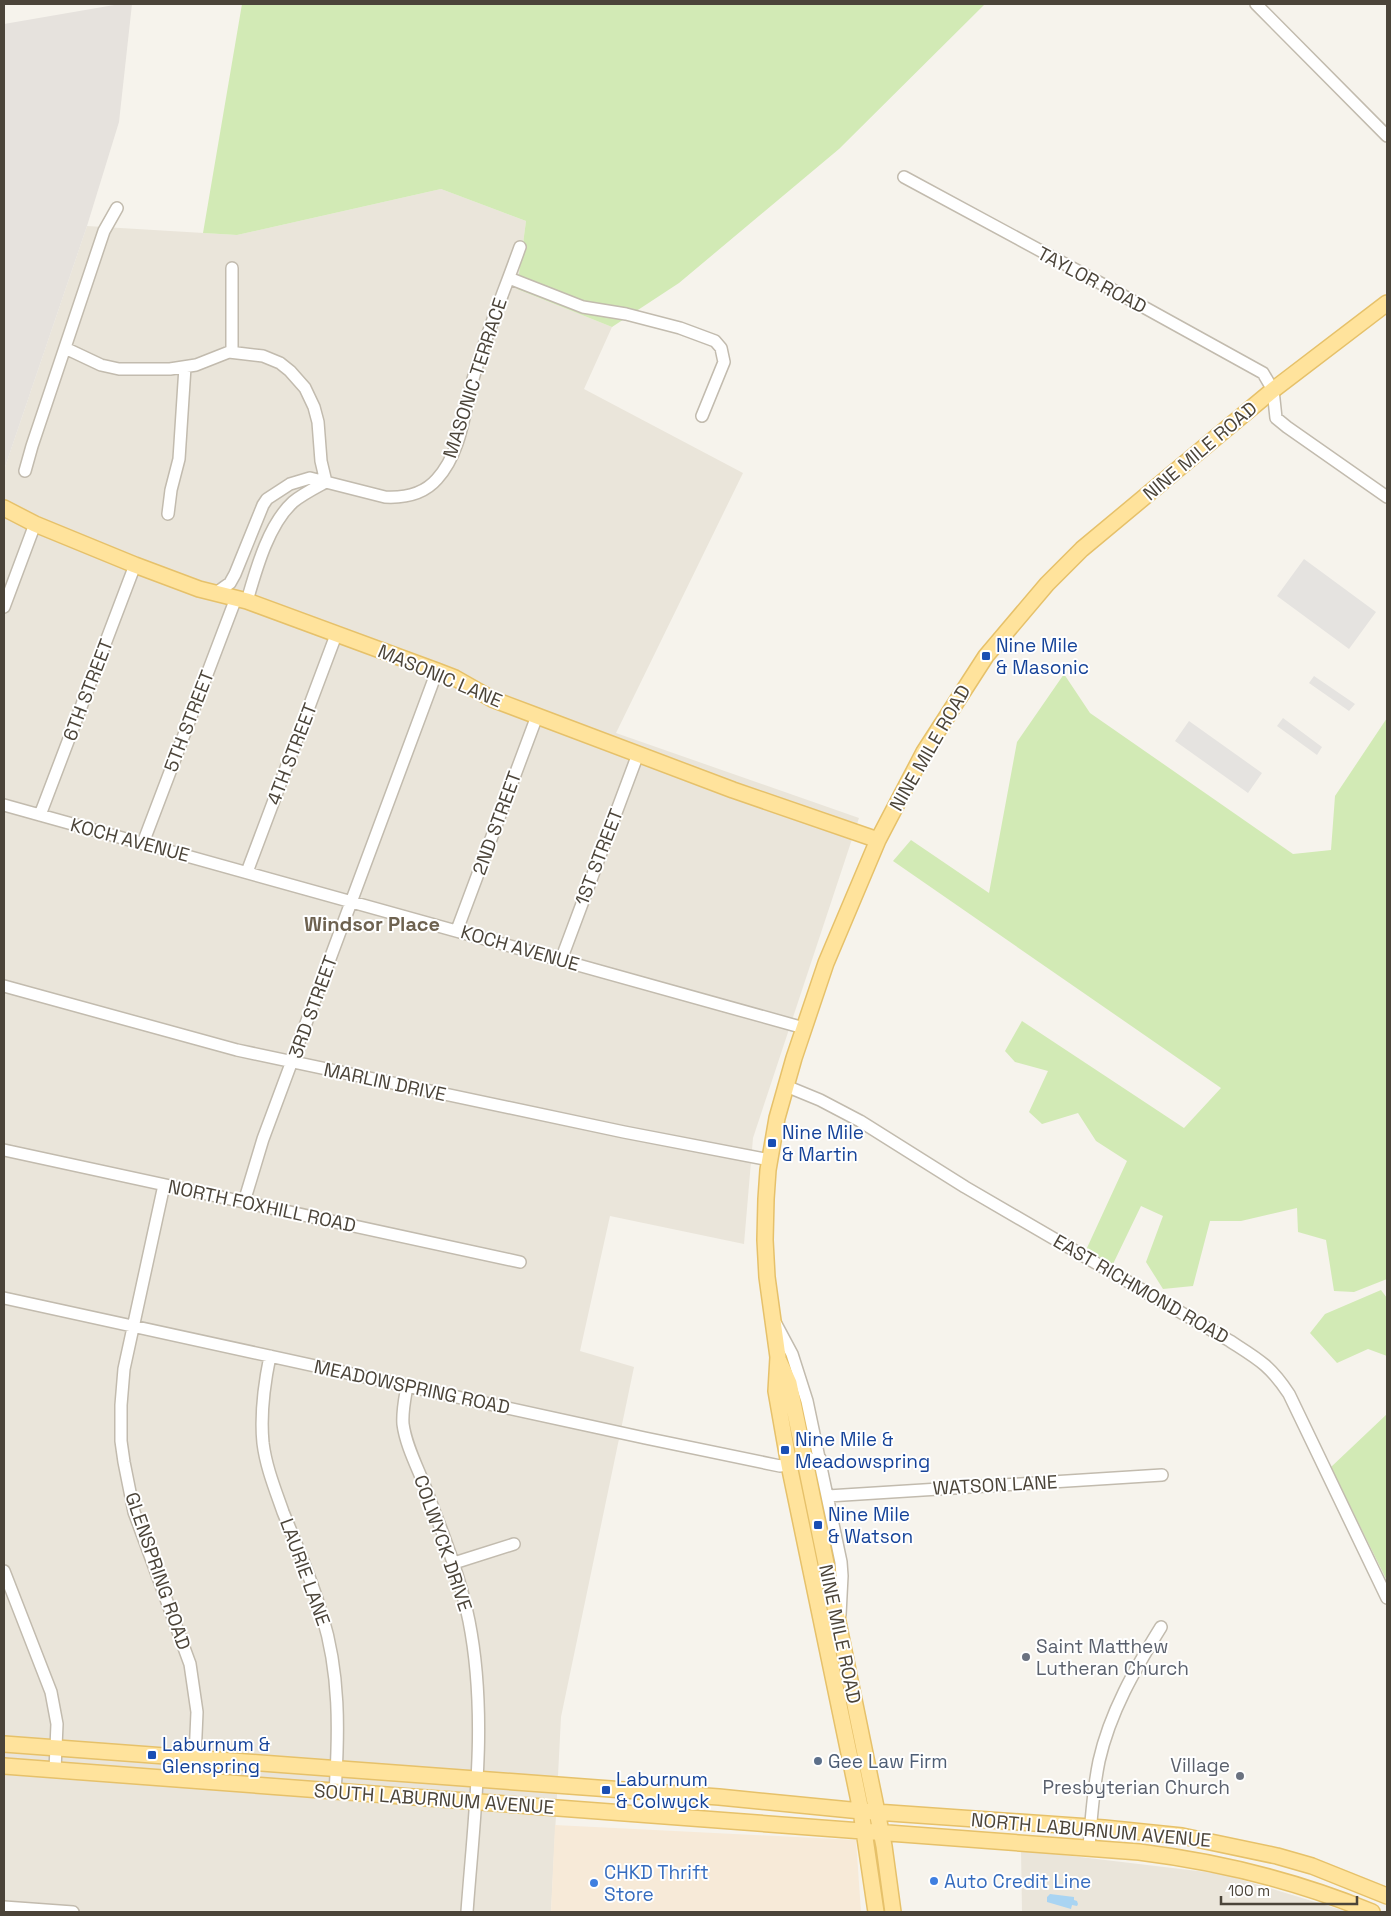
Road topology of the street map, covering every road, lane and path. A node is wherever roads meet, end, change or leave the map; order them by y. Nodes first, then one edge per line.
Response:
1 (1256, 4) edge
2 (1387, 136) edge
3 (904, 177) dead end
4 (117, 208) dead end
5 (520, 247) dead end
6 (232, 268) dead end
7 (509, 278) junction
8 (1387, 303) edge
9 (65, 348) junction
10 (232, 352) junction
11 (184, 367) junction
12 (1273, 390) junction
13 (702, 416) dead end
14 (26, 471) dead end
15 (326, 482) junction
16 (1387, 496) edge
17 (4, 508) edge
18 (168, 514) dead end
19 (35, 524) junction
20 (135, 565) junction
21 (216, 592) junction
22 (241, 599) junction
23 (4, 607) edge
24 (336, 635) junction
25 (437, 671) junction
26 (537, 716) junction
27 (638, 754) junction
28 (4, 805) edge
29 (40, 815) junction
30 (878, 840) junction
31 (143, 843) junction
32 (247, 872) junction
33 (351, 901) junction
34 (457, 930) junction
35 (561, 960) junction
36 (4, 986) edge
37 (804, 1028) junction
38 (292, 1062) junction
39 (786, 1086) junction
40 (4, 1150) edge
41 (770, 1160) junction
42 (164, 1185) junction
43 (244, 1202) junction
44 (520, 1262) dead end
45 (4, 1298) edge
46 (771, 1316) junction
47 (133, 1326) junction
48 (270, 1356) junction
49 (778, 1357) junction
50 (407, 1386) junction
51 (820, 1458) junction
52 (805, 1462) junction
53 (789, 1465) junction
54 (1162, 1475) dead end
55 (828, 1496) junction
56 (514, 1544) dead end
57 (454, 1563) junction
58 (4, 1571) edge
59 (1387, 1598) edge
60 (838, 1626) junction
61 (1161, 1627) dead end
62 (4, 1744) edge
63 (56, 1748) junction
64 (196, 1758) junction
65 (4, 1766) edge
66 (336, 1769) junction
67 (55, 1770) junction
68 (476, 1780) junction
69 (194, 1781) junction
70 (335, 1792) junction
71 (689, 1795) junction
72 (475, 1802) junction
73 (861, 1811) junction
74 (877, 1812) junction
75 (645, 1815) junction
76 (1090, 1828) junction
77 (864, 1831) junction
78 (881, 1832) junction
79 (1089, 1848) junction
80 (1387, 1896) edge
81 (4, 1907) edge
82 (43, 1911) edge
83 (73, 1912) edge
84 (467, 1912) edge
85 (876, 1912) edge
86 (892, 1912) edge
87 (1372, 1912) edge

1 - 2 street
3 - 12 street, TAYLOR ROAD
4 - 9 street
5 - 7 street, MASONIC TERRACE
6 - 10 street
7 - 13 street, MASONIC TERRACE
7 - 15 street, MASONIC TERRACE
8 - 12 main road, NINE MILE ROAD
9 - 11 street
9 - 14 street
10 - 11 street
10 - 15 street
11 - 18 street
12 - 16 street
12 - 30 main road, NINE MILE ROAD
15 - 21 street, MASONIC TERRACE
15 - 22 street
17 - 19 main road, MASONIC LANE
19 - 20 main road, MASONIC LANE
19 - 23 street
20 - 21 main road, MASONIC LANE
20 - 29 street, 6TH STREET
21 - 22 main road, MASONIC LANE
22 - 24 main road, MASONIC LANE
22 - 31 street, 5TH STREET
24 - 25 main road, MASONIC LANE
24 - 32 street, 4TH STREET
25 - 26 main road, MASONIC LANE
25 - 33 street, 3RD STREET
26 - 27 main road, MASONIC LANE
26 - 34 street, 2ND STREET
27 - 30 main road, MASONIC LANE
27 - 35 street, 1ST STREET
28 - 29 street, KOCH AVENUE
29 - 31 street, KOCH AVENUE
30 - 37 main road, NINE MILE ROAD
31 - 32 street, KOCH AVENUE
32 - 33 street, KOCH AVENUE
33 - 34 street, KOCH AVENUE
33 - 38 street, 3RD STREET
34 - 35 street, KOCH AVENUE
35 - 37 street, KOCH AVENUE
36 - 38 street, MARLIN DRIVE
37 - 39 main road, NINE MILE ROAD
38 - 41 street, MARLIN DRIVE
38 - 43 street, 3RD STREET
39 - 41 main road, NINE MILE ROAD
39 - 59 street, EAST RICHMOND ROAD
40 - 42 street, NORTH FOXHILL ROAD
41 - 46 main road, NINE MILE ROAD
42 - 43 street, NORTH FOXHILL ROAD
42 - 47 street, GLENSPRING ROAD
43 - 44 street, NORTH FOXHILL ROAD
45 - 47 street, MEADOWSPRING ROAD
46 - 49 main road, NINE MILE ROAD
46 - 51 street
47 - 48 street, MEADOWSPRING ROAD
47 - 64 street, GLENSPRING ROAD
48 - 50 street, MEADOWSPRING ROAD
48 - 66 street, LAURIE LANE
49 - 52 main road, NINE MILE ROAD
49 - 53 main road, NINE MILE ROAD
50 - 53 street, MEADOWSPRING ROAD
50 - 57 street, COLWYCK DRIVE
51 - 52 street, MEADOWSPRING ROAD
51 - 55 street
52 - 53 street, MEADOWSPRING ROAD
52 - 60 main road, NINE MILE ROAD
53 - 73 main road, NINE MILE ROAD
54 - 55 street, WATSON LANE
55 - 60 street
56 - 57 street
57 - 68 street, COLWYCK DRIVE
58 - 63 street
60 - 74 main road, NINE MILE ROAD
61 - 76 street
62 - 63 main road, SOUTH LABURNUM AVENUE
63 - 64 main road, SOUTH LABURNUM AVENUE
63 - 67 street
64 - 66 main road, SOUTH LABURNUM AVENUE
64 - 69 street, GLENSPRING ROAD
65 - 67 main road, SOUTH LABURNUM AVENUE
66 - 68 main road, SOUTH LABURNUM AVENUE
66 - 70 street, LAURIE LANE
67 - 69 main road, SOUTH LABURNUM AVENUE
68 - 71 main road, SOUTH LABURNUM AVENUE
68 - 72 street, COLWYCK DRIVE
69 - 70 main road, SOUTH LABURNUM AVENUE
70 - 72 main road, SOUTH LABURNUM AVENUE
71 - 73 main road, SOUTH LABURNUM AVENUE
71 - 75 main road
72 - 75 main road, SOUTH LABURNUM AVENUE
72 - 84 street, COLWYCK DRIVE
73 - 74 main road, NORTH LABURNUM AVENUE
73 - 77 main road, NINE MILE ROAD
74 - 76 main road, NORTH LABURNUM AVENUE
74 - 78 main road, NINE MILE ROAD
75 - 77 main road, SOUTH LABURNUM AVENUE
76 - 79 street
76 - 80 main road, NORTH LABURNUM AVENUE
77 - 78 main road, NORTH LABURNUM AVENUE
77 - 85 main road, NINE MILE ROAD
78 - 79 main road, NORTH LABURNUM AVENUE
78 - 86 main road, NINE MILE ROAD
79 - 87 main road, NORTH LABURNUM AVENUE
81 - 82 street
82 - 83 street

